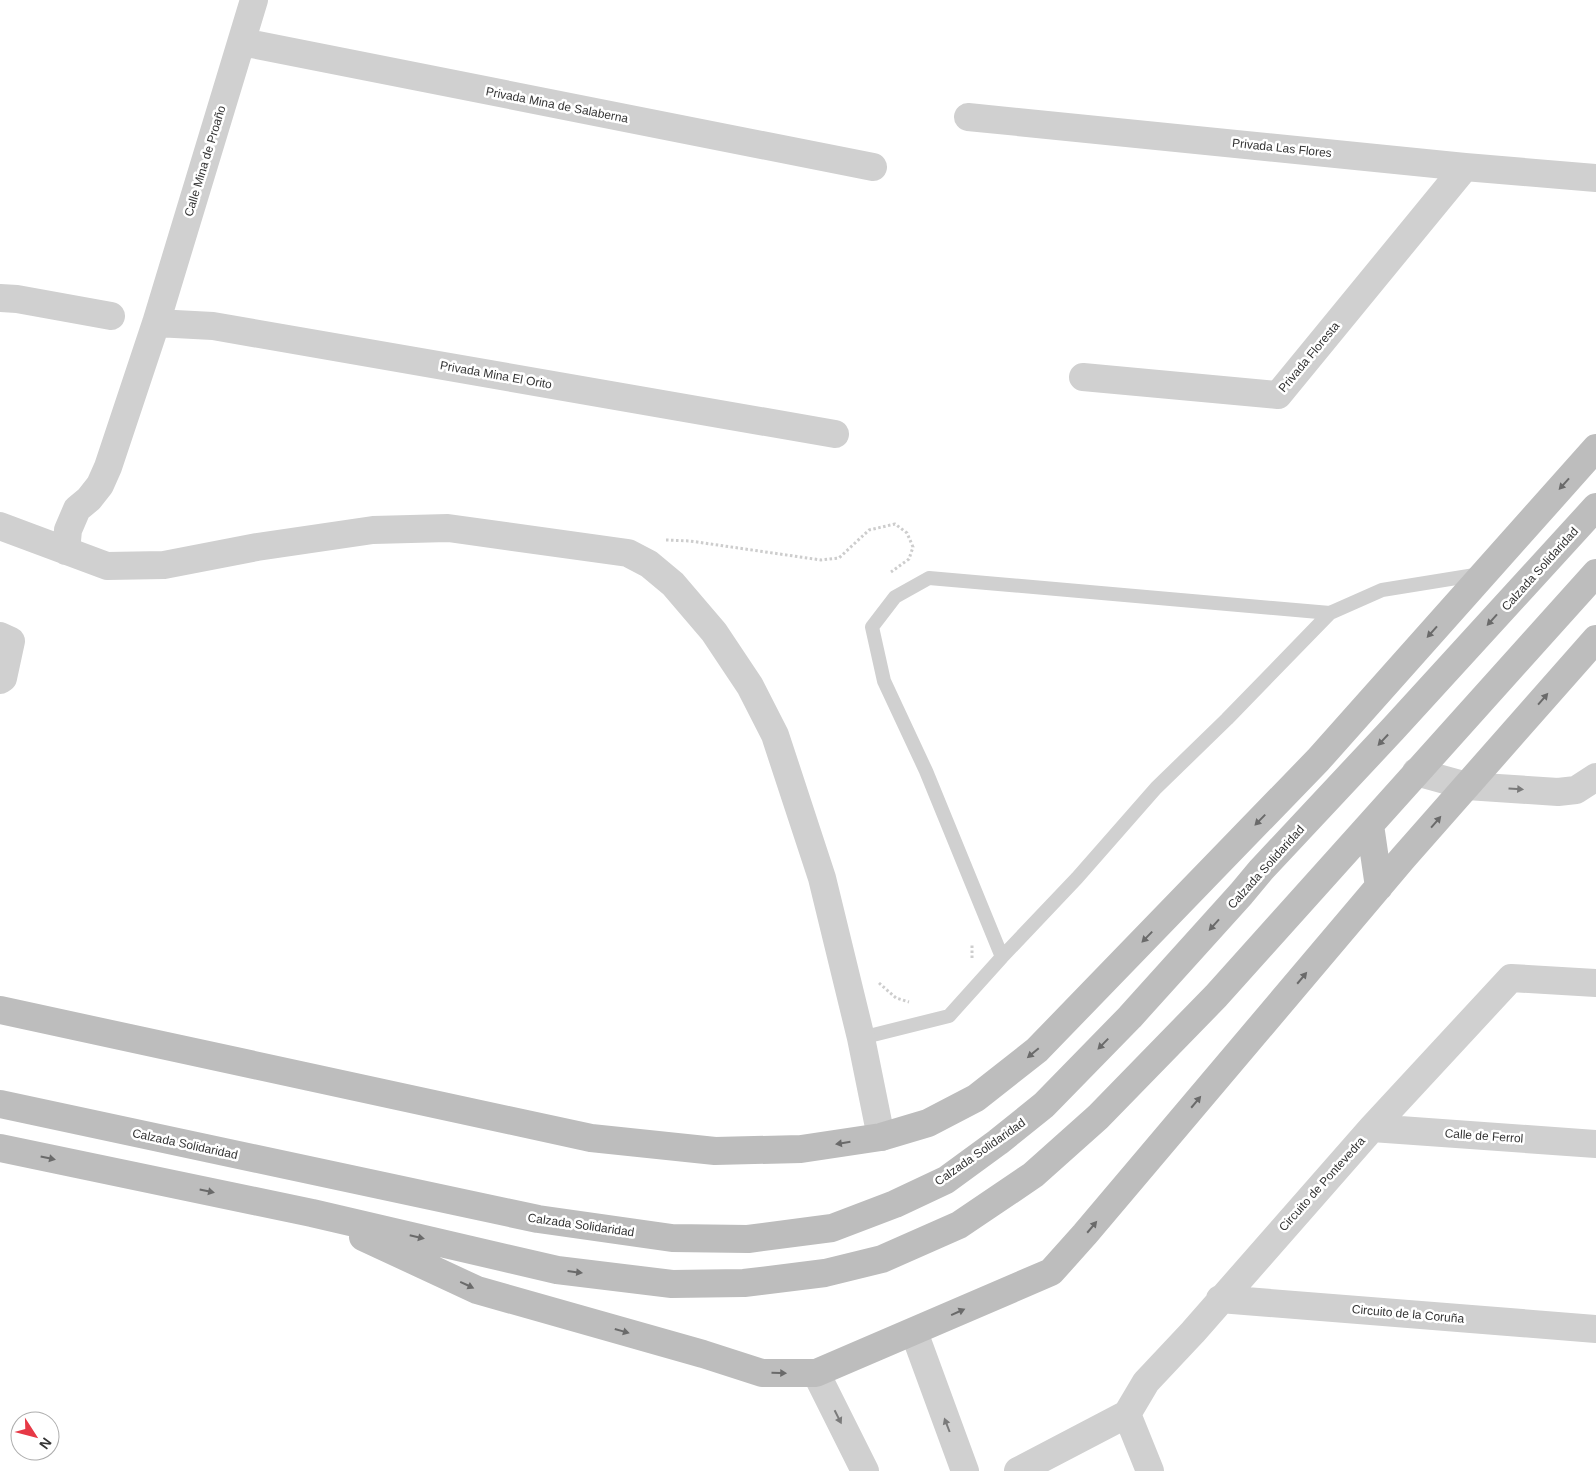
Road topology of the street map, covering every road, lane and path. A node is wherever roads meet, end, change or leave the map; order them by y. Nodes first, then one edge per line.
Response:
1 (254, 0) edge
2 (242, 42) junction
3 (968, 116) dead end
4 (873, 167) dead end
5 (1465, 167) junction
6 (1596, 178) edge
7 (0, 298) edge
8 (111, 316) dead end
9 (156, 322) junction
10 (1083, 377) dead end
11 (835, 434) dead end
12 (1596, 448) edge
13 (1596, 507) edge
14 (0, 526) edge
15 (66, 551) junction
16 (649, 564) junction
17 (1596, 573) edge
18 (1484, 574) junction
19 (887, 576) dead end
20 (1330, 613) junction
21 (0, 636) edge
22 (1596, 639) edge
23 (0, 680) edge
24 (1318, 760) junction
25 (1416, 772) junction
26 (1596, 777) edge
27 (1467, 786) junction
28 (1370, 825) junction
29 (1261, 870) junction
30 (1380, 887) junction
31 (972, 942) dead end
32 (1002, 957) junction
33 (971, 966) dead end
34 (877, 982) dead end
35 (1596, 983) edge
36 (911, 1002) dead end
37 (0, 1010) edge
38 (861, 1038) junction
39 (0, 1104) edge
40 (1372, 1128) junction
41 (881, 1137) junction
42 (1596, 1144) edge
43 (0, 1148) edge
44 (312, 1213) junction
45 (1220, 1299) junction
46 (1596, 1329) edge
47 (914, 1332) junction
48 (816, 1373) junction
49 (1127, 1414) junction
50 (1146, 1470) edge
51 (865, 1471) edge
52 (964, 1471) edge
53 (1018, 1471) edge

1 - 2 street, Calle Mina de Proaño
2 - 4 street, Privada Mina de Salaberna
2 - 9 street, Calle Mina de Proaño
3 - 5 street, Privada Las Flores
5 - 6 street, Privada Las Flores
5 - 10 street, Privada Floresta
7 - 8 street
9 - 11 street, Privada Mina El Orito
9 - 15 street, Calle Mina de Proaño
12 -> 18 main road
13 -> 29 main road, Calzada Solidaridad
14 - 15 street
15 - 16 street
16 - 19 path
16 - 38 street
17 - 25 main road
18 - 20 lane
18 -> 24 main road
20 - 32 lane
20 - 32 lane
21 - 23 street
27 -> 22 main road
24 - 29 main road
24 -> 41 main road
25 - 27 street
25 - 28 main road
27 -> 26 street
30 -> 27 main road
28 - 30 main road
44 -> 28 main road
29 -> 39 main road, Calzada Solidaridad
47 -> 30 main road
31 - 33 path
32 - 38 lane
34 - 36 path
35 - 40 street, Circuito de Pontevedra
41 -> 37 main road
38 - 41 street
40 - 42 street, Calle de Ferrol
40 - 45 street, Circuito de Pontevedra
43 -> 44 main road
44 -> 48 main road
45 - 46 street, Circuito de la Coruña
45 - 49 street, Circuito de Pontevedra
47 - 48 main road
52 -> 47 street
48 -> 51 street
49 - 50 street
49 - 53 street

